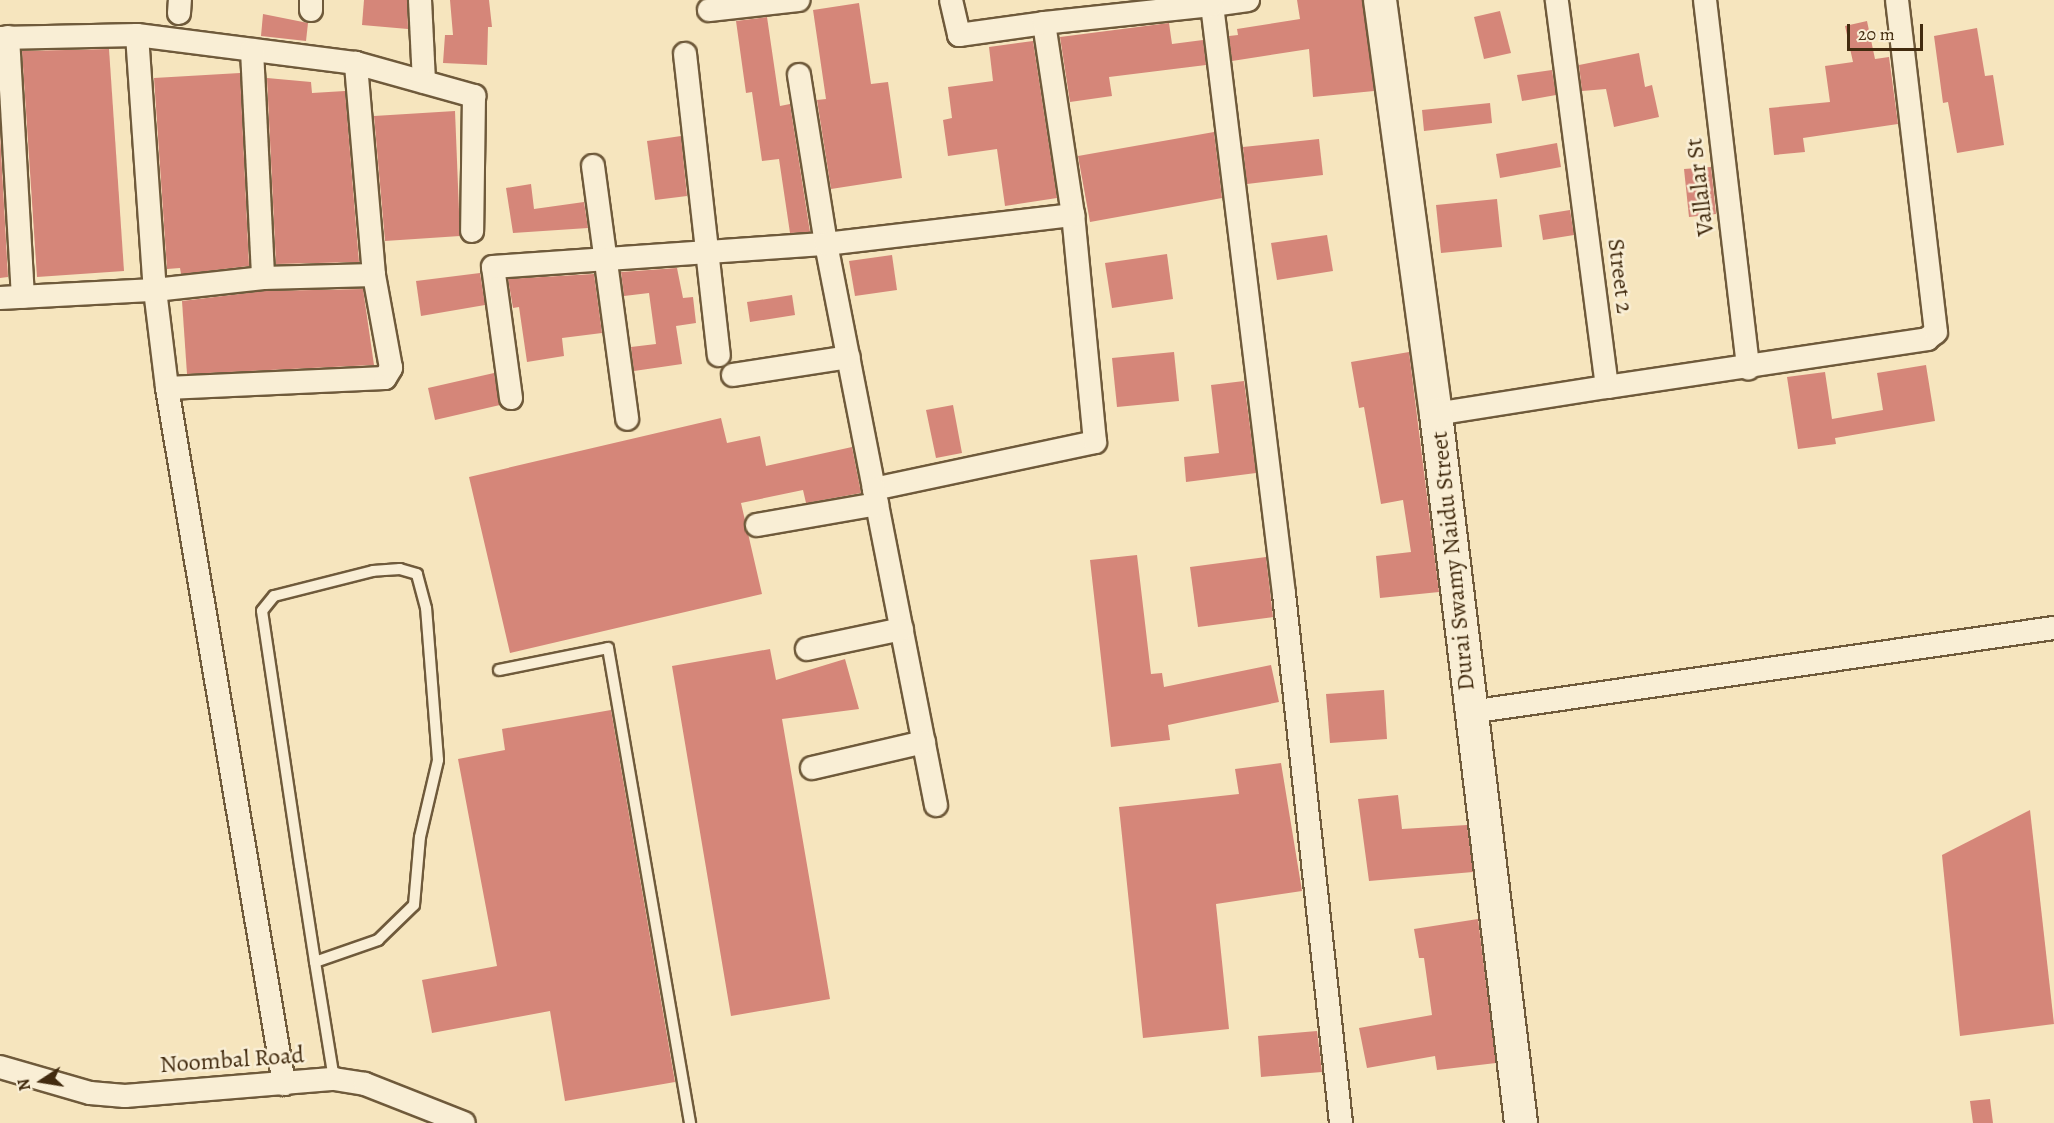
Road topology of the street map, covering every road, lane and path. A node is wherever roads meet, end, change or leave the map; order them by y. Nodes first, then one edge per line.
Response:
1 (420, 0) edge
2 (798, 0) edge
3 (951, 0) edge
4 (1248, 0) edge
5 (1380, 0) edge
6 (1557, 0) edge
7 (1705, 0) edge
8 (1897, 0) edge
9 (1212, 5) junction
10 (709, 10) dead end
11 (1044, 23) junction
12 (137, 35) junction
13 (4, 38) edge
14 (252, 50) junction
15 (685, 54) dead end
16 (356, 63) junction
17 (799, 75) dead end
18 (423, 82) junction
19 (593, 166) dead end
20 (1073, 215) junction
21 (472, 231) dead end
22 (826, 244) junction
23 (707, 251) junction
24 (605, 257) junction
25 (374, 275) junction
26 (263, 278) junction
27 (155, 290) junction
28 (23, 297) junction
29 (0, 298) edge
30 (719, 355) dead end
31 (849, 357) junction
32 (1749, 368) junction
33 (733, 375) dead end
34 (1607, 387) junction
35 (167, 388) junction
36 (511, 398) dead end
37 (1436, 414) junction
38 (627, 419) dead end
39 (876, 496) junction
40 (757, 525) dead end
41 (2054, 628) edge
42 (902, 629) junction
43 (807, 649) dead end
44 (500, 670) dead end
45 (1470, 712) junction
46 (924, 742) junction
47 (812, 768) dead end
48 (936, 805) dead end
49 (315, 962) junction
50 (0, 1067) edge
51 (334, 1079) junction
52 (284, 1084) junction
53 (464, 1123) edge
54 (690, 1123) edge
55 (1341, 1123) edge
56 (1521, 1123) edge

1 - 18 street
2 - 10 street
3 - 11 street
4 - 9 street
5 - 37 street, Durai Swamy Naidu Street
6 - 34 street, Street 2
7 - 32 street, Vallalar St
8 - 32 street
9 - 11 street
9 - 55 street
11 - 20 street
12 - 13 street
12 - 14 street
12 - 27 street
13 - 28 street
14 - 16 street
14 - 26 street
15 - 23 street
16 - 18 street
16 - 25 street
17 - 22 street
18 - 21 street
19 - 24 street
20 - 22 street
20 - 39 street
22 - 23 street
22 - 31 street
23 - 24 street
23 - 30 street
24 - 36 street
24 - 38 street
25 - 26 street
25 - 35 street
26 - 27 street
27 - 28 street
27 - 35 street
28 - 29 street
31 - 33 street
31 - 39 street
32 - 34 street
34 - 37 street
35 - 52 street
37 - 45 street, Durai Swamy Naidu Street
39 - 40 street
39 - 42 street
41 - 45 street
42 - 43 street
42 - 46 street
44 - 54 lane
45 - 56 street, Durai Swamy Naidu Street
46 - 47 street
46 - 48 street
49 - 49 lane
49 - 51 lane
50 - 52 street, Noombal Road
51 - 52 street, Noombal Road
51 - 53 street, Noombal Road

